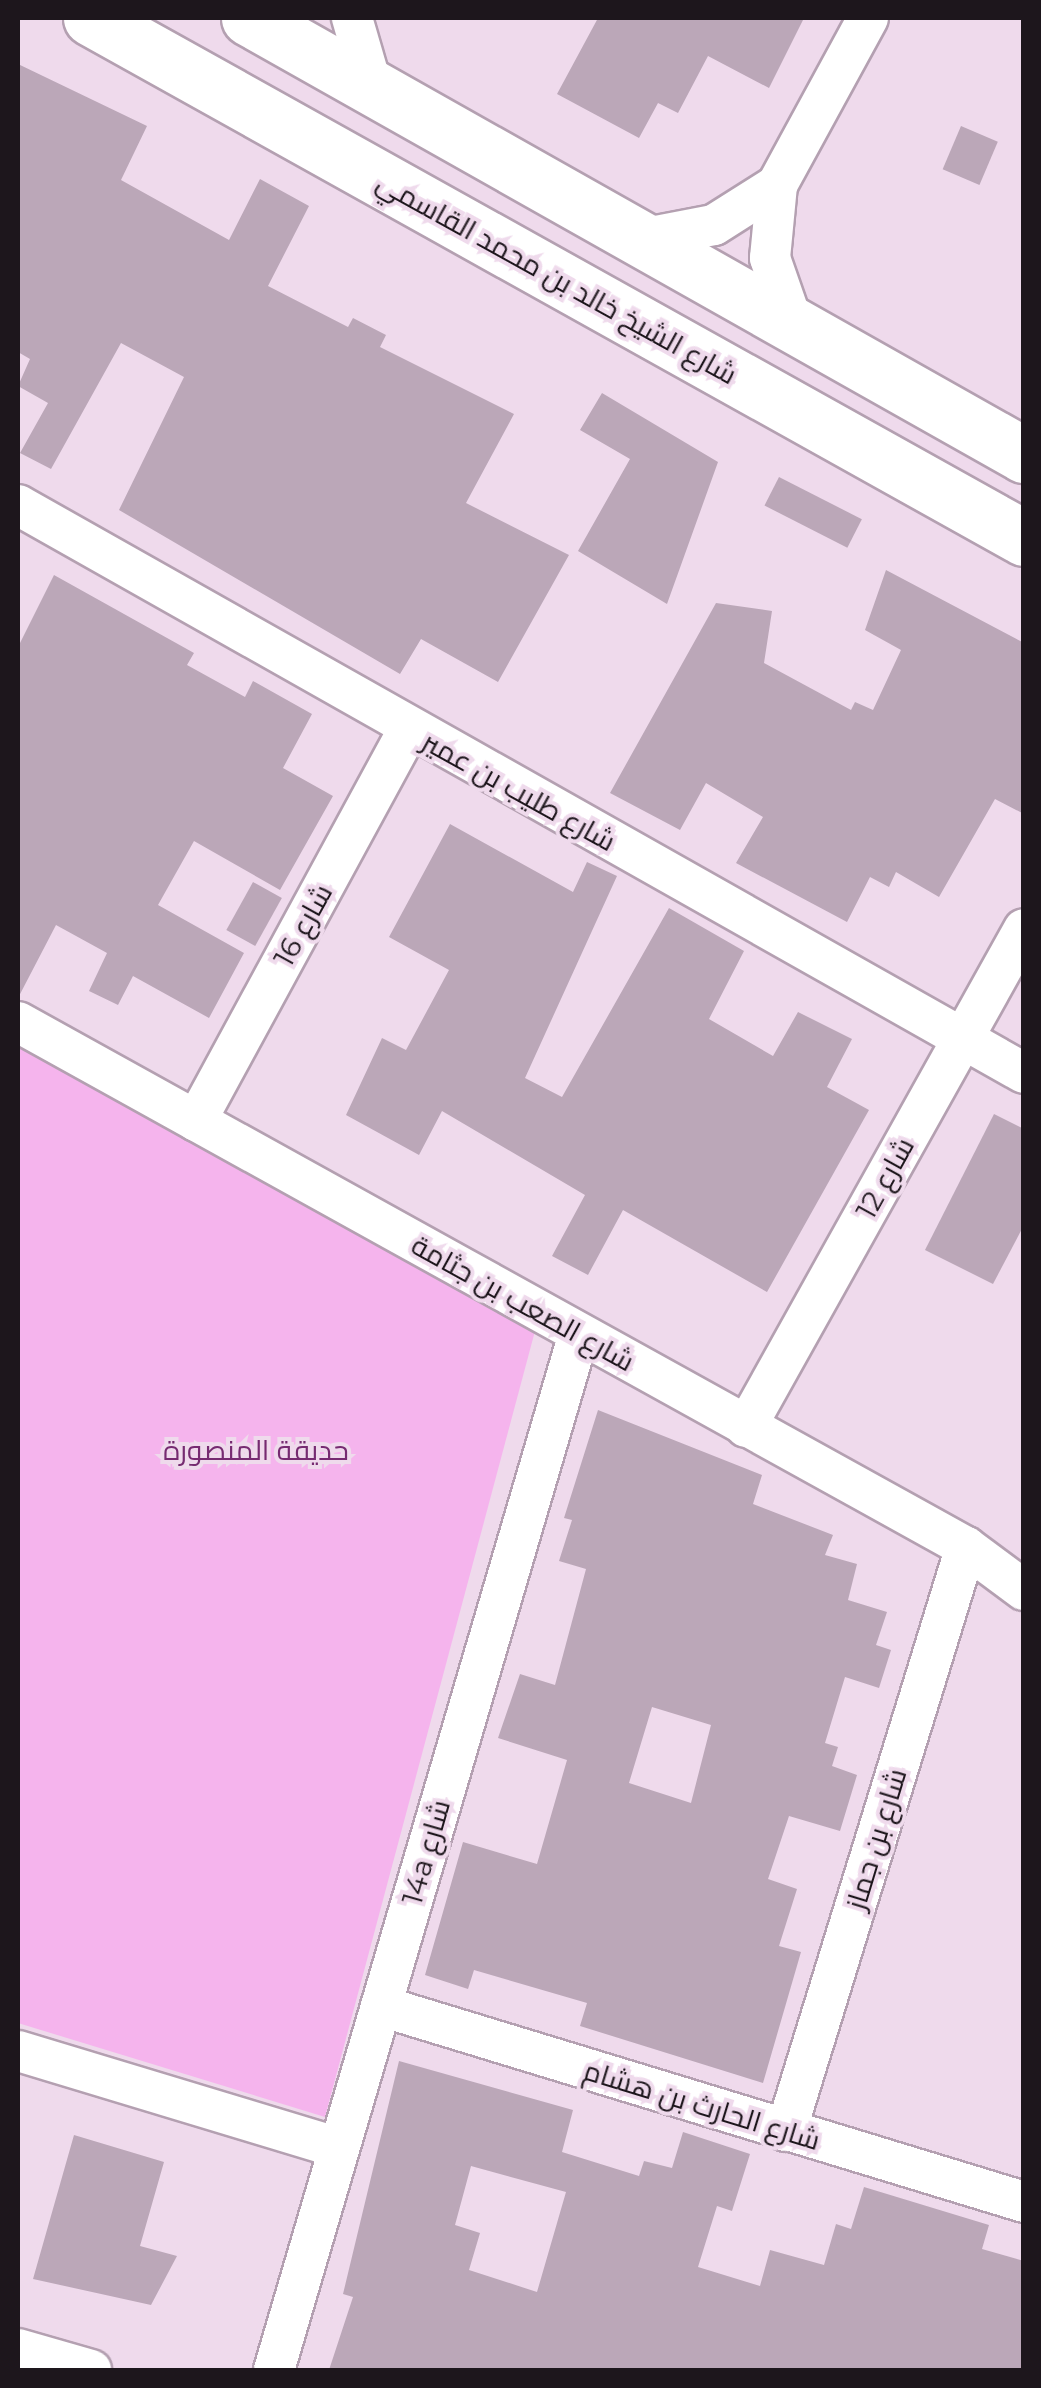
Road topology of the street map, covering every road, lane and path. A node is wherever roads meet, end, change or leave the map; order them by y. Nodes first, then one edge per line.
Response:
1 (91, 18) edge
2 (249, 18) edge
3 (352, 18) edge
4 (868, 18) edge
5 (372, 87) junction
6 (777, 185) junction
7 (641, 238) junction
8 (794, 327) junction
9 (1024, 455) edge
10 (18, 505) edge
11 (1024, 538) edge
12 (410, 730) junction
13 (1024, 929) edge
14 (18, 1022) edge
15 (963, 1038) junction
16 (1024, 1073) edge
17 (196, 1121) junction
18 (579, 1334) junction
19 (746, 1428) junction
20 (966, 1547) junction
21 (1024, 1590) edge
22 (381, 2006) junction
23 (18, 2051) edge
24 (786, 2132) junction
25 (340, 2148) junction
26 (1024, 2202) edge
27 (18, 2349) edge
28 (91, 2370) edge
29 (274, 2370) edge

1 - 11 main road, شارع الشيخ خالد بن محمد القاسمي
2 - 5 main road
3 - 5 street
4 - 6 street
5 - 7 main road
6 - 7 street
6 - 8 street
7 - 8 main road
8 - 9 main road
10 - 12 street, شارع طليب بن عمير
12 - 15 street, شارع طليب بن عمير
12 - 17 street, شارع 16
13 - 15 street, شارع 12
14 - 17 street, شارع الصعب بن جثامة
15 - 16 street, شارع طليب بن عمير
15 - 19 street, شارع 12
17 - 18 street, شارع الصعب بن جثامة
18 - 19 street, شارع الصعب بن جثامة
18 - 22 street, 14a شارع
19 - 20 street, شارع الصعب بن جثامة
20 - 21 street, شارع الصعب بن جثامة
20 - 24 street, شارع بن جماز
22 - 24 street, شارع الحارث بن هشام
22 - 25 street, 14a شارع
23 - 25 street
24 - 26 street, شارع الحارث بن هشام
25 - 29 street, 14a شارع
27 - 28 street

